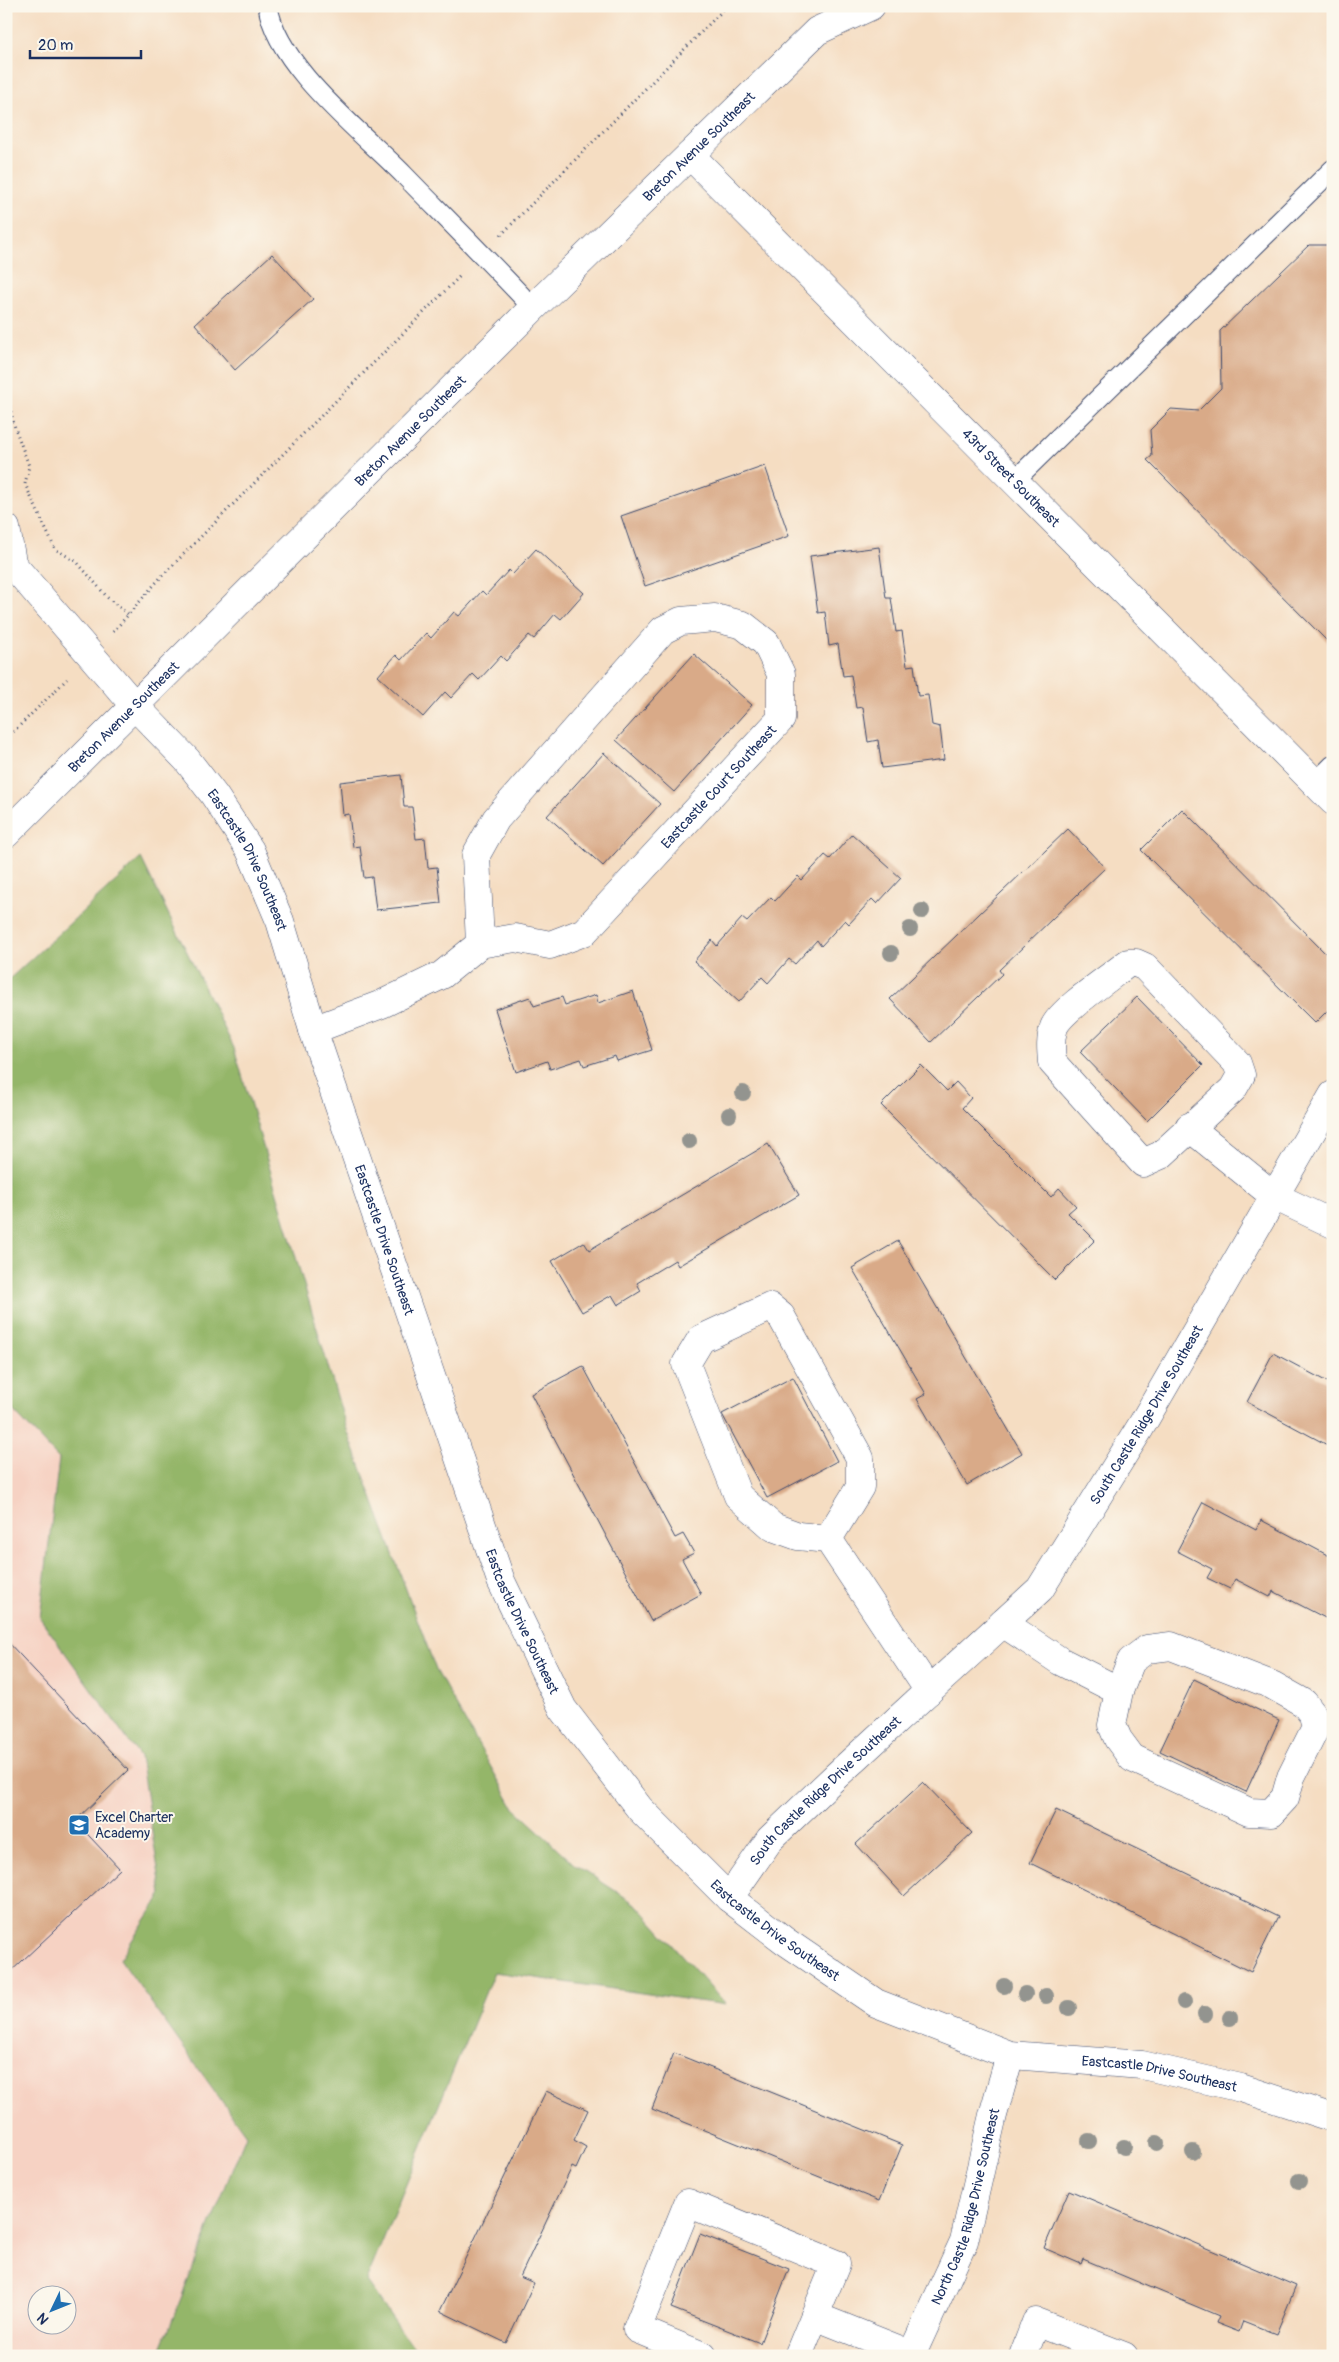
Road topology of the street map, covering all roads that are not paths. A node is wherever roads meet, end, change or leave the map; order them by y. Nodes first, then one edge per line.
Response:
1 (268, 6) edge
2 (828, 6) edge
3 (871, 6) edge
4 (817, 31) junction
5 (690, 155) junction
6 (1333, 169) edge
7 (533, 308) junction
8 (1013, 482) junction
9 (6, 528) edge
10 (9, 560) edge
11 (134, 705) junction
12 (1327, 783) edge
13 (6, 834) edge
14 (480, 944) junction
15 (313, 1030) junction
16 (1333, 1095) edge
17 (1190, 1127) junction
18 (1274, 1196) junction
19 (1333, 1224) edge
20 (828, 1539) junction
21 (1003, 1623) junction
22 (929, 1691) junction
23 (1119, 1691) junction
24 (729, 1898) junction
25 (1010, 2055) junction
26 (1333, 2118) edge
27 (814, 2316) junction
28 (913, 2355) edge
29 (703, 2356) edge
30 (798, 2356) edge
31 (1023, 2356) edge
32 (1124, 2356) edge

1 - 7 lane
2 - 4 street, Breton Avenue Southeast
3 - 4 street, Breton Avenue Southeast
4 - 5 street, Breton Avenue Southeast
5 - 7 street, Breton Avenue Southeast
5 - 8 street, 43rd Street Southeast
6 - 8 lane
7 - 11 street, Breton Avenue Southeast
8 - 12 street, 43rd Street Southeast
9 - 10 street
10 - 11 street, Eastcastle Drive Southeast
11 - 13 street, Breton Avenue Southeast
11 - 15 street, Eastcastle Drive Southeast
14 - 14 street, Eastcastle Court Southeast
14 - 15 street, Eastcastle Court Southeast
15 - 24 street, Eastcastle Drive Southeast
16 - 18 street, South Castle Ridge Drive Southeast
17 - 17 street
17 - 18 street
18 - 19 street
18 - 21 street, South Castle Ridge Drive Southeast
20 - 20 street
20 - 22 street
21 - 22 street, South Castle Ridge Drive Southeast
21 - 23 street
22 - 24 street, South Castle Ridge Drive Southeast
23 - 23 street
24 - 25 street, Eastcastle Drive Southeast
25 - 26 street, Eastcastle Drive Southeast
25 - 28 street, North Castle Ridge Drive Southeast
27 - 28 street, North Castle Ridge Drive Southeast
27 - 29 street
27 - 30 street
31 - 32 street

